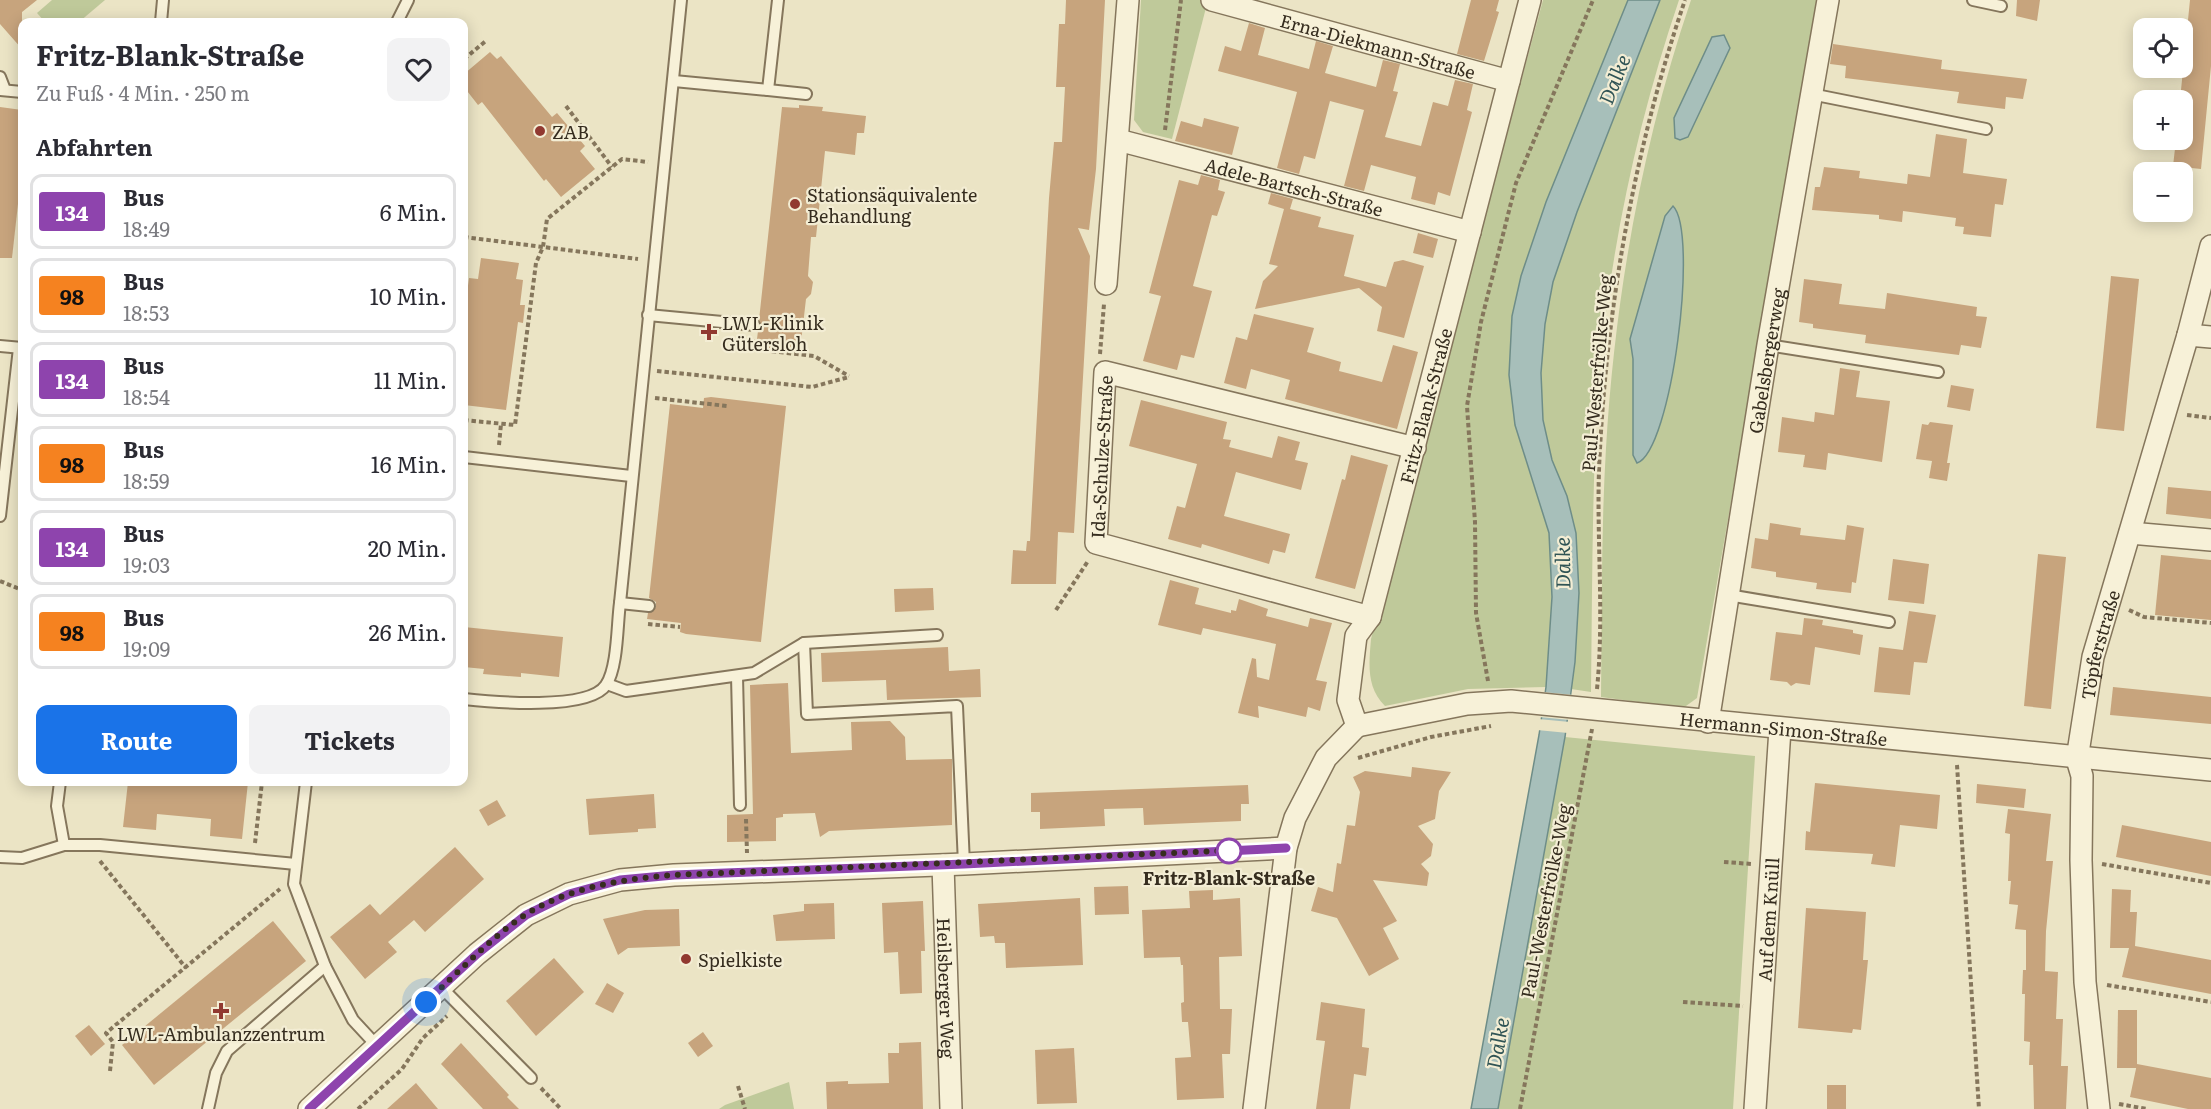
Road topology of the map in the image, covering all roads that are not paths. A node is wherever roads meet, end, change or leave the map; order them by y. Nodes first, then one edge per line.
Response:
1 (163, 0) edge
2 (408, 0) edge
3 (681, 0) edge
4 (778, 0) edge
5 (1128, 0) edge
6 (1212, 0) edge
7 (1530, 0) edge
8 (1828, 0) edge
9 (1973, 0) edge
10 (2001, 6) dead end
11 (161, 18) edge
12 (399, 18) edge
13 (0, 77) edge
14 (674, 81) junction
15 (1509, 81) junction
16 (2, 90) edge
17 (768, 90) junction
18 (18, 92) edge
19 (806, 94) dead end
20 (1811, 94) junction
21 (1986, 129) dead end
22 (1118, 140) junction
23 (1470, 232) junction
24 (2211, 246) edge
25 (1106, 284) road end
26 (648, 315) junction
27 (754, 325) road end
28 (2188, 335) junction
29 (2211, 338) edge
30 (1768, 345) junction
31 (0, 346) edge
32 (18, 348) edge
33 (18, 372) edge
34 (1938, 372) dead end
35 (1416, 448) junction
36 (468, 457) edge
37 (630, 476) junction
38 (0, 516) edge
39 (2130, 533) junction
40 (2211, 540) edge
41 (1728, 595) junction
42 (620, 603) junction
43 (649, 606) dead end
44 (1370, 617) junction
45 (1889, 622) dead end
46 (937, 635) dead end
47 (804, 643) junction
48 (737, 676) junction
49 (607, 684) junction
50 (468, 699) edge
51 (1708, 722) junction
52 (1357, 726) junction
53 (1780, 729) junction
54 (2077, 759) junction
55 (2211, 770) edge
56 (60, 786) edge
57 (306, 786) edge
58 (741, 805) road end
59 (64, 845) junction
60 (1286, 848) junction
61 (0, 857) edge
62 (296, 864) junction
63 (964, 864) junction
64 (943, 865) junction
65 (325, 966) junction
66 (442, 988) junction
67 (378, 1047) junction
68 (531, 1078) road end
69 (208, 1109) edge
70 (309, 1109) edge
71 (951, 1109) edge
72 (1254, 1109) edge
73 (1755, 1109) edge
74 (2098, 1109) edge

1 - 11 lane
2 - 12 lane
3 - 14 lane
4 - 17 lane
5 - 22 street
6 - 15 street, Erna-Diekmann-Straße
7 - 15 street, Fritz-Blank-Straße
8 - 20 street, Gabelsbergerweg
9 - 10 lane
13 - 16 lane
14 - 17 lane
14 - 26 lane
15 - 23 street, Fritz-Blank-Straße
16 - 18 lane
17 - 19 lane
20 - 21 lane
20 - 30 street, Gabelsbergerweg
22 - 23 street, Adele-Bartsch-Straße
22 - 25 street
23 - 35 street, Fritz-Blank-Straße
24 - 28 street, Töpferstraße
26 - 27 lane
26 - 37 lane
28 - 29 street
28 - 39 street, Töpferstraße
30 - 34 lane
30 - 41 street, Gabelsbergerweg
31 - 32 lane
33 - 38 lane
35 - 44 street, Fritz-Blank-Straße
35 - 44 street, Ida-Schulze-Straße
36 - 37 lane
37 - 42 lane
39 - 40 street
39 - 54 street, Töpferstraße
41 - 45 lane
41 - 51 street, Gabelsbergerweg
42 - 43 lane
42 - 49 lane
44 - 52 street, Fritz-Blank-Straße
46 - 47 lane
47 - 48 lane
47 - 63 lane
48 - 49 lane
48 - 58 lane
49 - 50 lane
51 - 52 street, Hermann-Simon-Straße
51 - 53 street, Hermann-Simon-Straße
52 - 60 street
53 - 54 street, Hermann-Simon-Straße
53 - 73 street, Auf dem Knüll
54 - 55 street, Hermann-Simon-Straße
54 - 74 street
56 - 59 lane
57 - 62 lane
59 - 61 lane
59 - 62 lane
60 - 63 street
60 - 72 street
62 - 65 lane
63 - 64 street
64 - 66 street
64 - 71 street, Heilsberger Weg
65 - 67 lane
65 - 69 lane
66 - 67 street
66 - 68 lane
67 - 70 street

